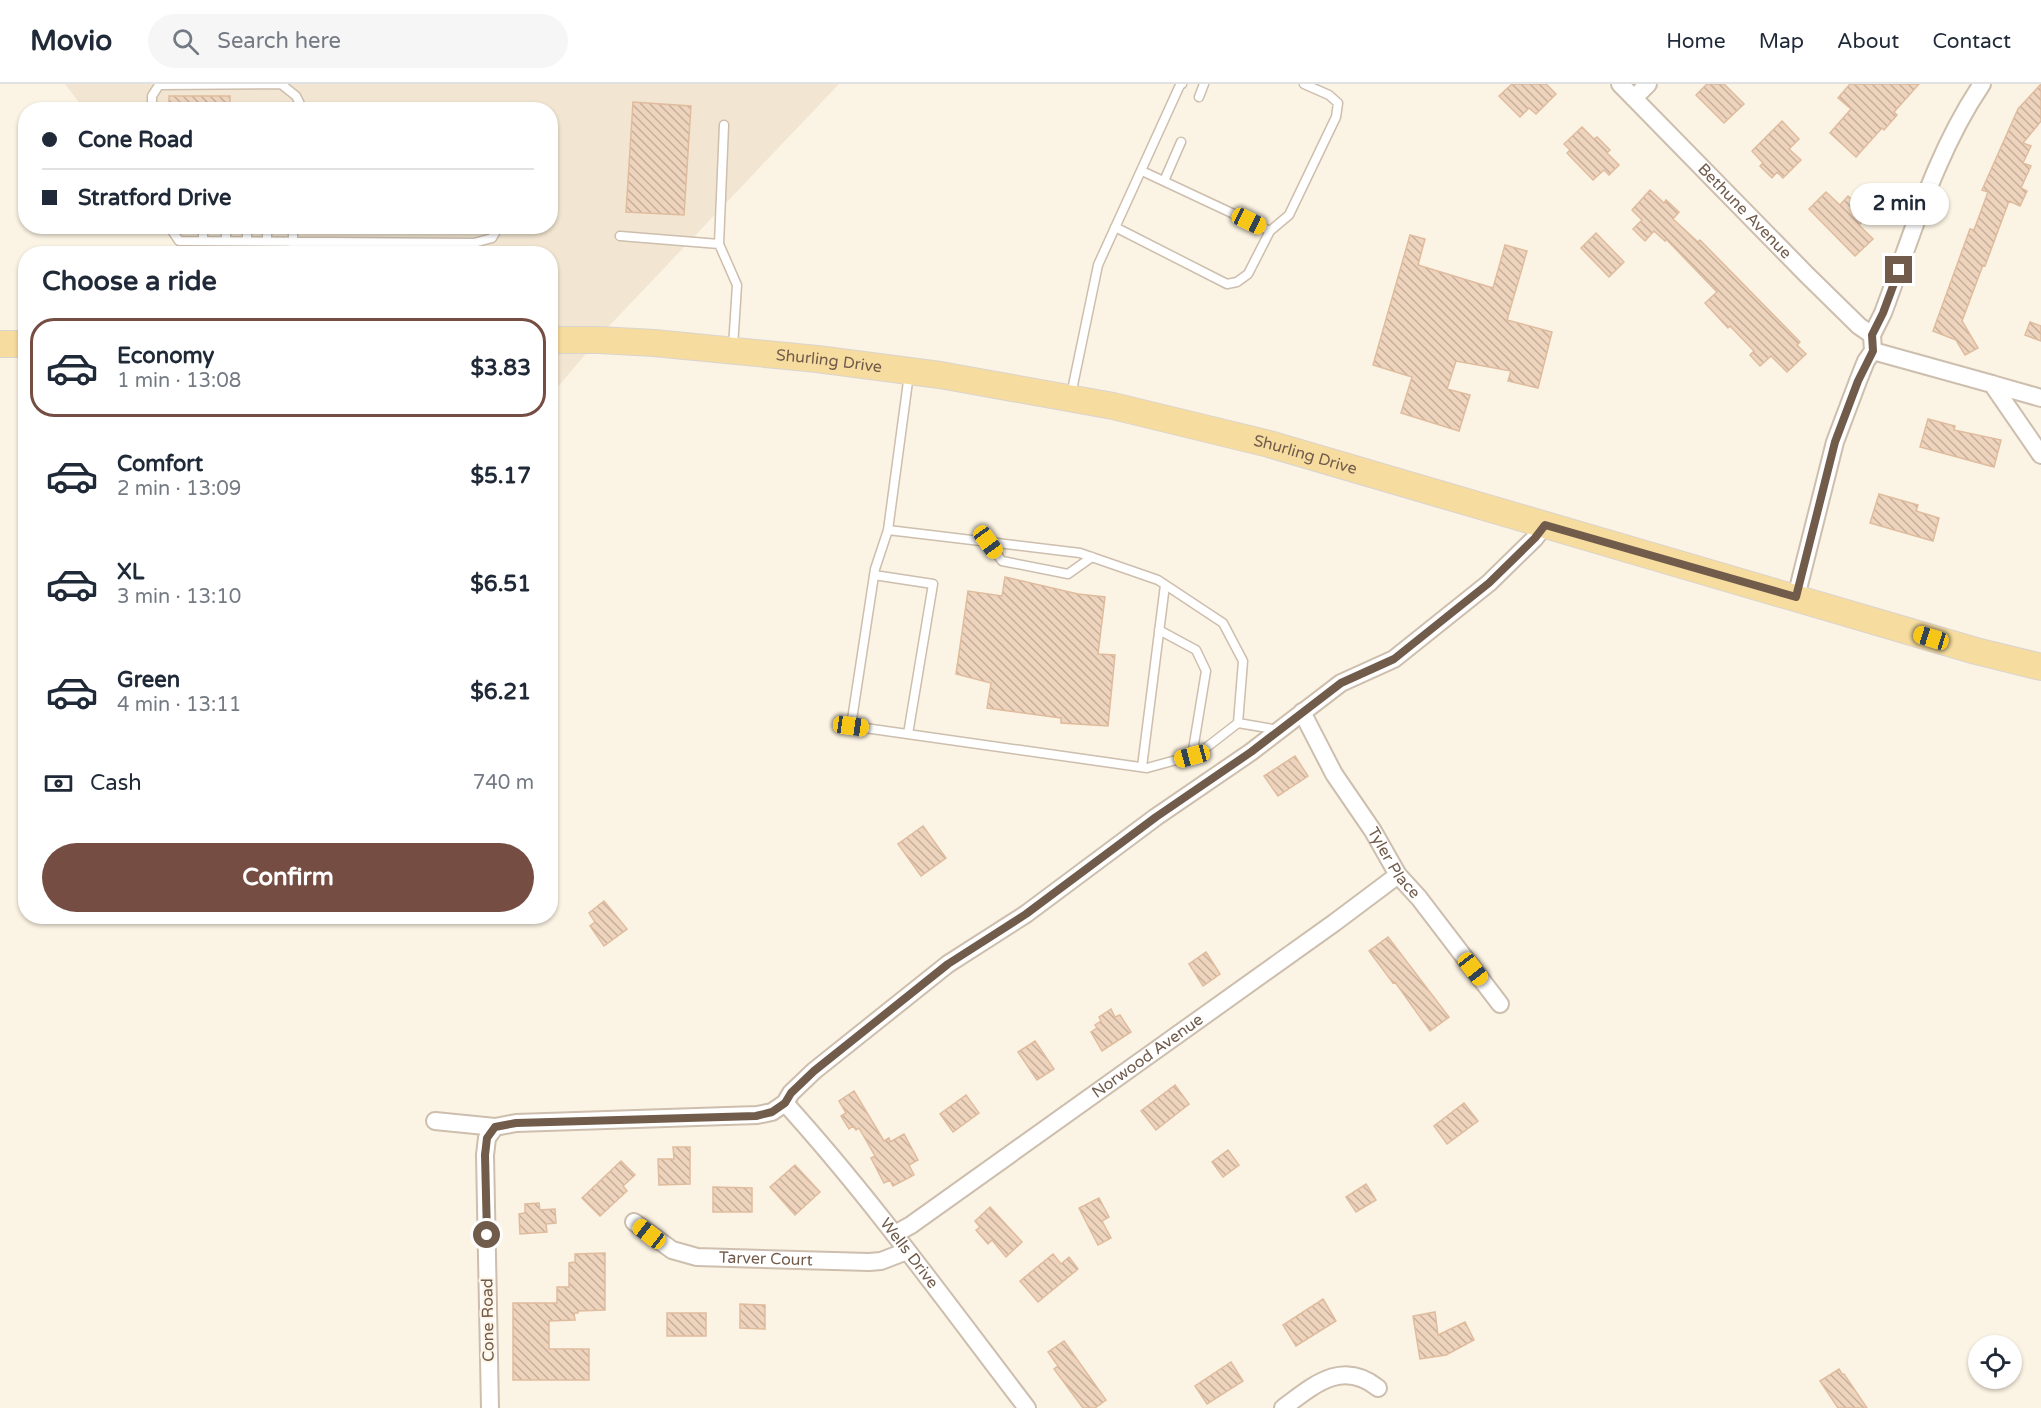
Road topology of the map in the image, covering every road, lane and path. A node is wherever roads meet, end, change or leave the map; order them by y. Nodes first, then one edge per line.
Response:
1 (1182, 84) edge
2 (1204, 84) edge
3 (1304, 84) edge
4 (1620, 84) edge
5 (1648, 84) edge
6 (1982, 84) edge
7 (1199, 97) dead end
8 (1634, 98) junction
9 (152, 102) edge
10 (299, 102) edge
11 (724, 125) dead end
12 (1180, 142) dead end
13 (1142, 171) junction
14 (1164, 181) junction
15 (1115, 227) junction
16 (1270, 231) junction
17 (174, 234) edge
18 (179, 234) edge
19 (203, 234) edge
20 (226, 234) edge
21 (247, 234) edge
22 (267, 234) edge
23 (293, 234) edge
24 (494, 234) edge
25 (620, 237) dead end
26 (179, 241) junction
27 (203, 241) junction
28 (226, 241) junction
29 (247, 241) junction
30 (267, 241) junction
31 (293, 241) junction
32 (719, 244) junction
33 (293, 246) edge
34 (558, 340) edge
35 (1872, 343) junction
36 (0, 344) edge
37 (18, 344) edge
38 (733, 351) junction
39 (909, 371) junction
40 (1992, 384) junction
41 (1071, 398) junction
42 (2041, 398) edge
43 (2041, 455) edge
44 (1545, 525) junction
45 (888, 531) junction
46 (988, 542) junction
47 (1092, 557) junction
48 (874, 575) junction
49 (1164, 585) junction
50 (1796, 597) junction
51 (1159, 630) junction
52 (2041, 667) edge
53 (1302, 712) junction
54 (1238, 723) junction
55 (1279, 730) junction
56 (908, 734) junction
57 (1192, 756) junction
58 (1142, 767) junction
59 (1398, 875) junction
60 (1500, 1004) dead end
61 (785, 1103) junction
62 (435, 1121) dead end
63 (495, 1127) junction
64 (634, 1222) dead end
65 (895, 1234) junction
66 (907, 1251) junction
67 (1378, 1388) dead end
68 (490, 1408) edge
69 (1027, 1408) edge
70 (1283, 1408) edge

1 - 13 lane
2 - 7 lane
3 - 16 lane
4 - 8 street, Bethune Avenue
5 - 8 street
6 - 35 street
8 - 35 street, Bethune Avenue
9 - 10 lane
11 - 32 lane
12 - 14 lane
13 - 14 lane
13 - 15 lane
14 - 16 lane
15 - 16 lane
15 - 41 lane
17 - 26 lane
18 - 26 lane
19 - 27 lane
20 - 28 lane
21 - 29 lane
22 - 30 lane
23 - 31 lane
24 - 31 lane
25 - 32 lane
26 - 27 lane
27 - 28 lane
28 - 29 lane
29 - 30 lane
30 - 31 lane
31 - 33 lane
32 - 38 lane
34 - 38 main road, Shurling Drive
35 - 40 street, Bethune Avenue
35 - 50 street
36 - 37 main road
38 - 39 main road, Shurling Drive
39 - 41 main road, Shurling Drive
39 - 45 lane
40 - 42 street, Bethune Avenue
40 - 43 street
41 - 44 main road, Shurling Drive
44 - 50 main road, Shurling Drive
44 - 53 street
45 - 46 lane
45 - 48 lane
46 - 47 lane
46 - 47 lane
47 - 49 lane
48 - 56 lane
48 - 56 lane
49 - 51 lane
49 - 54 lane
50 - 52 main road, Shurling Drive
51 - 57 lane
51 - 58 lane
53 - 55 street
53 - 59 street, Tyler Place
54 - 55 lane
54 - 57 lane
55 - 61 street
56 - 58 lane
57 - 58 lane
59 - 60 street, Tyler Place
59 - 65 street, Norwood Avenue
61 - 63 street
61 - 65 street, Wells Drive
62 - 63 street
63 - 68 street, Cone Road
64 - 66 street, Tarver Court
65 - 66 street, Wells Drive
66 - 69 street, Wells Drive
67 - 70 street

